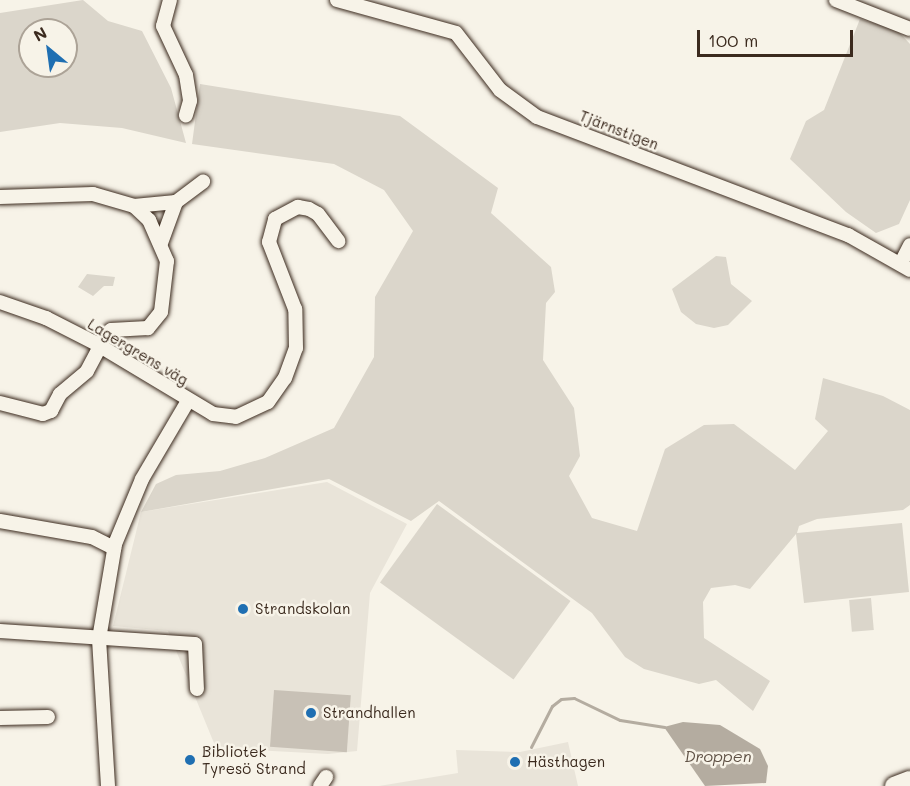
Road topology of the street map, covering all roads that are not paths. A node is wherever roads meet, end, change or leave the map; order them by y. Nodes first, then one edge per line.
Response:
1 (170, 0) edge
2 (337, 0) edge
3 (836, 0) edge
4 (910, 29) edge
5 (186, 115) dead end
6 (203, 182) dead end
7 (0, 197) edge
8 (176, 202) junction
9 (135, 206) junction
10 (338, 241) dead end
11 (160, 243) junction
12 (910, 245) edge
13 (905, 267) edge
14 (0, 302) edge
15 (100, 346) junction
16 (188, 401) junction
17 (0, 403) edge
18 (0, 521) edge
19 (114, 549) junction
20 (0, 631) edge
21 (99, 639) junction
22 (197, 690) dead end
23 (48, 717) dead end
24 (0, 718) edge
25 (910, 780) edge
26 (108, 786) edge
27 (894, 786) edge

1 - 5 street
2 - 13 street, Tjärnstigen
3 - 4 street
6 - 8 street
7 - 9 street
8 - 9 street
8 - 11 street
9 - 11 street
10 - 16 street
11 - 15 street
12 - 13 street
14 - 15 street, Lagergrens väg
15 - 16 street, Lagergrens väg
15 - 17 street
16 - 19 street, Lagergrens väg
18 - 19 street
19 - 21 street, Lagergrens väg
20 - 21 street
21 - 22 street
21 - 26 street, Lagergrens väg
23 - 24 street
25 - 27 main road

